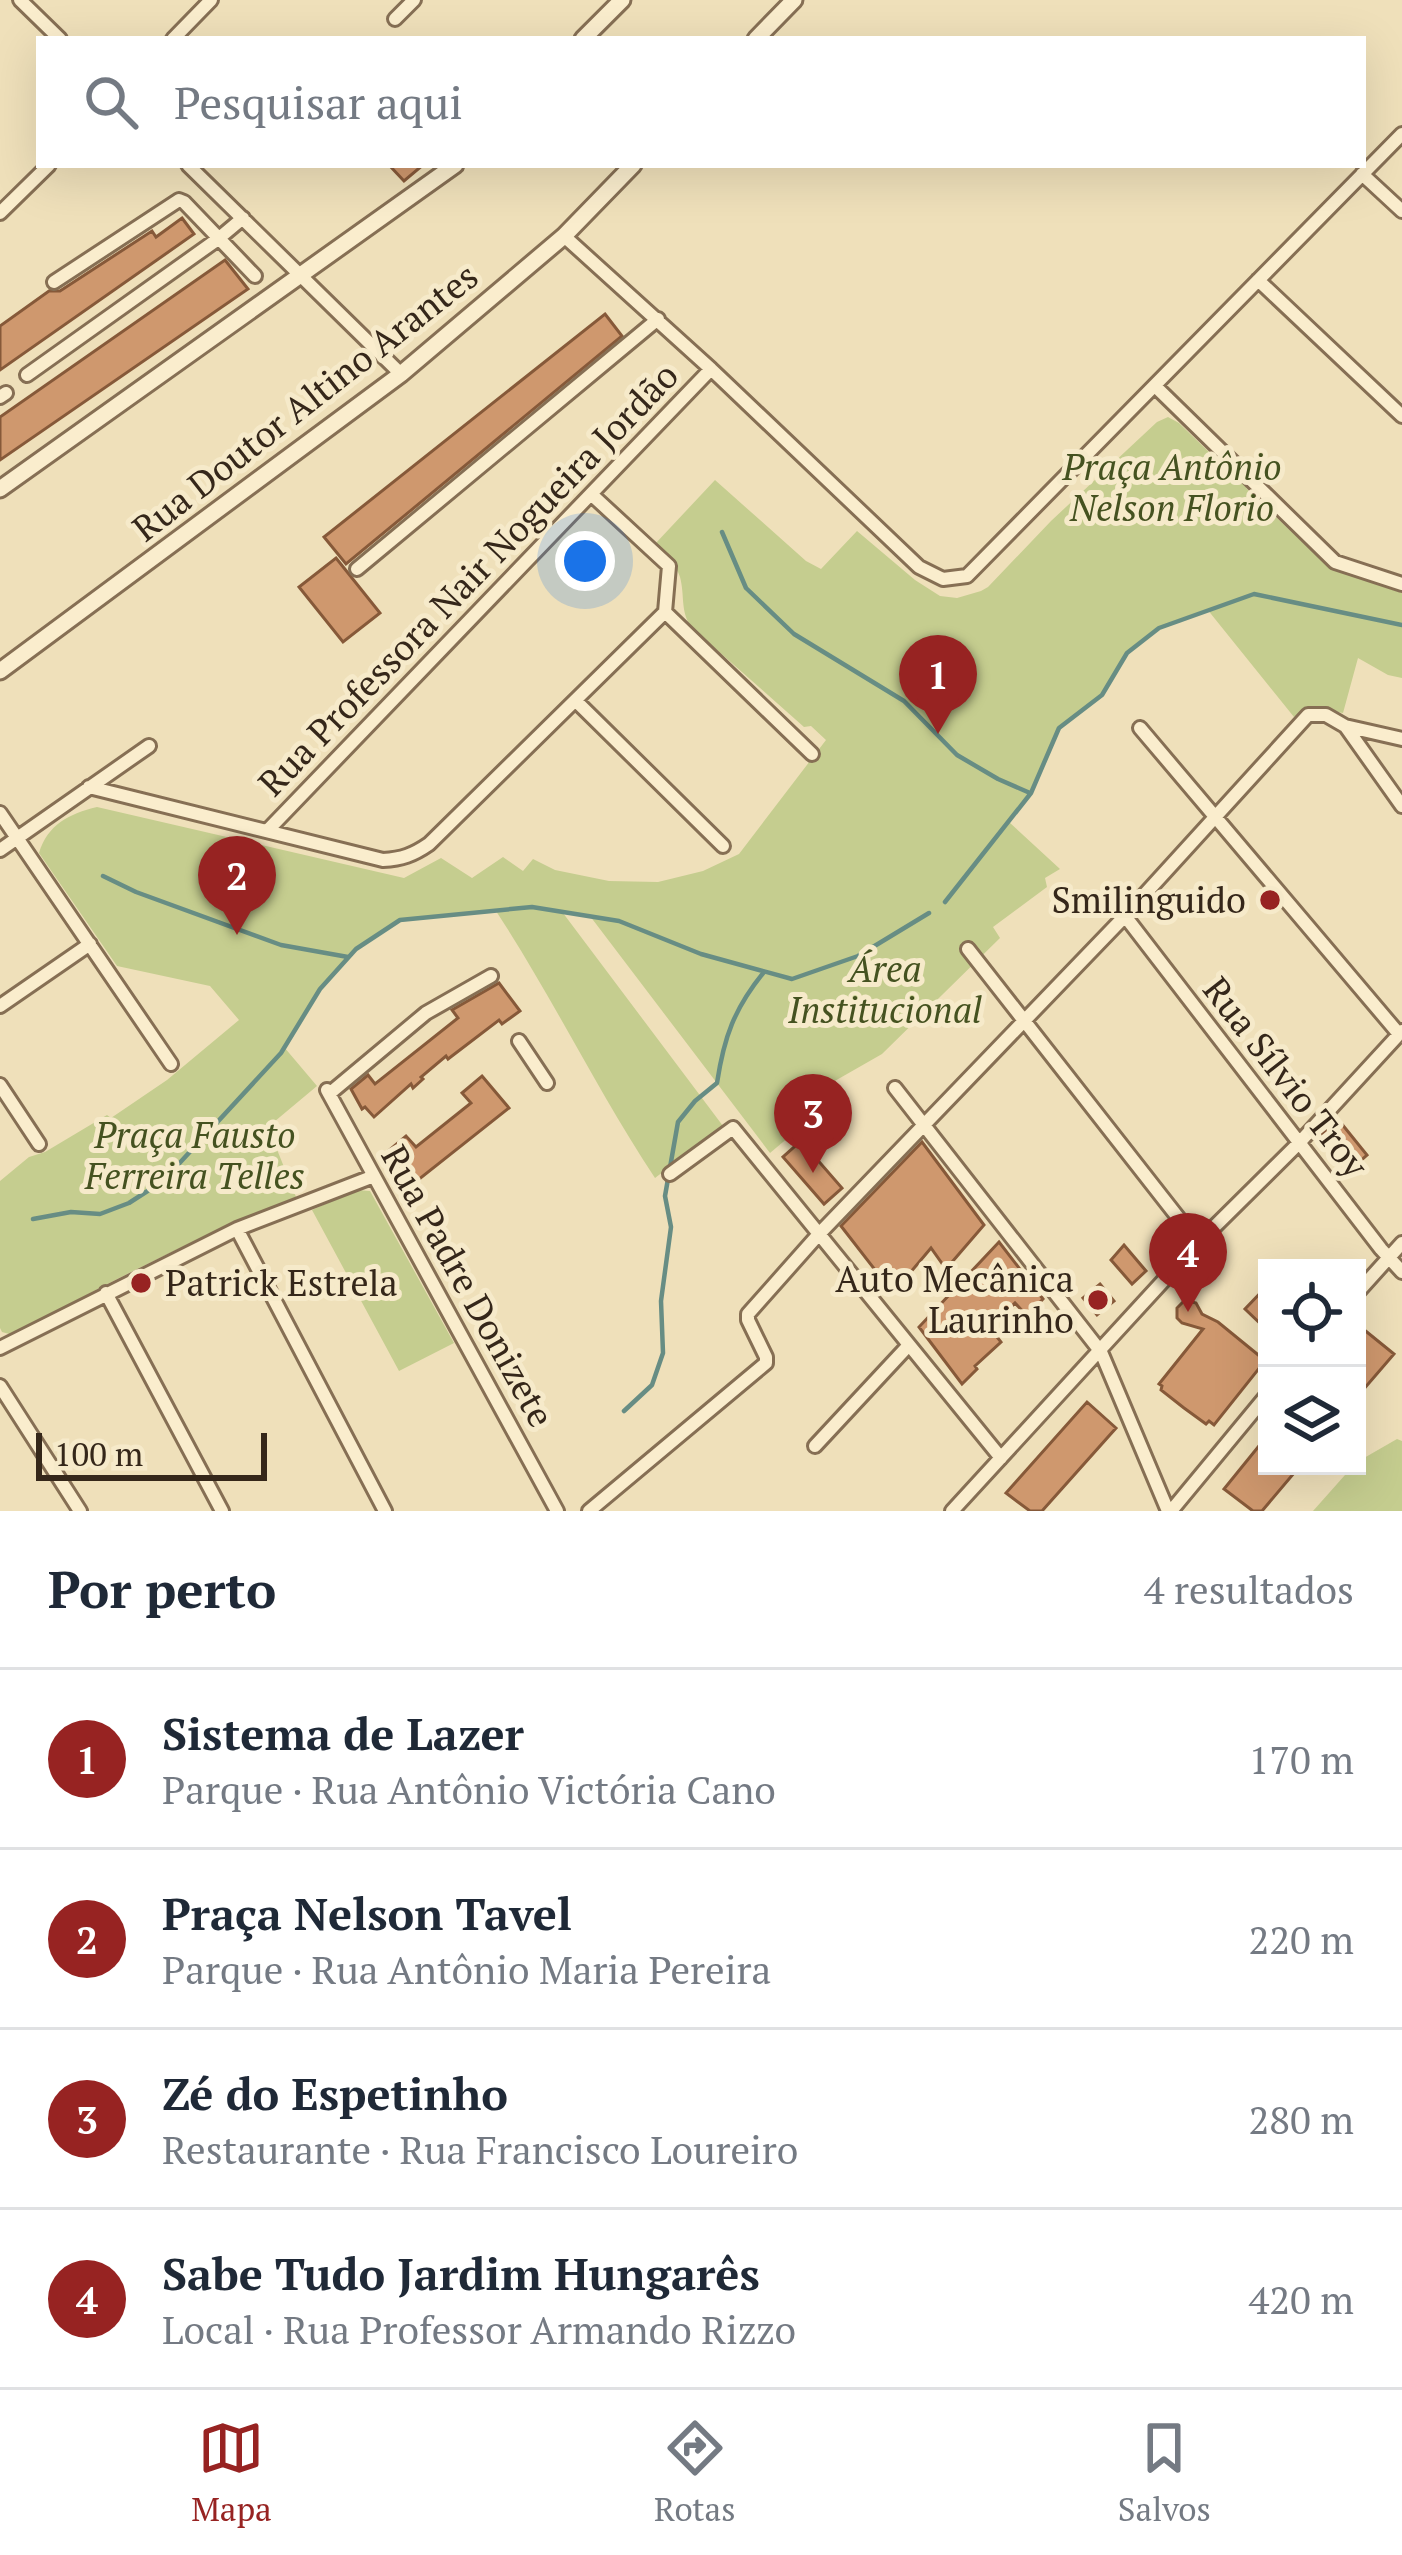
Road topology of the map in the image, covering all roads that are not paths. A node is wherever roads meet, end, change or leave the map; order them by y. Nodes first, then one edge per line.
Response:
1 (20, 0) edge
2 (211, 0) edge
3 (414, 0) edge
4 (622, 0) edge
5 (794, 0) edge
6 (395, 19) dead end
7 (57, 36) edge
8 (176, 36) edge
9 (586, 36) edge
10 (759, 36) edge
11 (1402, 134) edge
12 (46, 168) edge
13 (191, 168) edge
14 (451, 168) edge
15 (630, 168) edge
16 (1363, 174) junction
17 (1402, 211) edge
18 (0, 213) edge
19 (243, 218) junction
20 (564, 236) junction
21 (218, 239) junction
22 (255, 276) dead end
23 (301, 276) junction
24 (1258, 280) junction
25 (54, 282) dead end
26 (658, 319) junction
27 (711, 369) junction
28 (401, 374) junction
29 (27, 375) dead end
30 (1154, 386) junction
31 (1402, 416) edge
32 (0, 489) edge
33 (591, 494) junction
34 (356, 569) dead end
35 (1402, 584) edge
36 (665, 611) junction
37 (0, 671) edge
38 (576, 701) junction
39 (1345, 726) junction
40 (1140, 728) dead end
41 (1402, 739) edge
42 (149, 746) dead end
43 (812, 754) dead end
44 (89, 787) junction
45 (1402, 806) edge
46 (0, 812) edge
47 (1216, 817) junction
48 (267, 830) junction
49 (17, 838) junction
50 (723, 846) dead end
51 (0, 850) edge
52 (1125, 916) junction
53 (90, 944) junction
54 (968, 949) dead end
55 (491, 976) dead end
56 (0, 1006) edge
57 (1025, 1020) junction
58 (1401, 1032) edge
59 (519, 1041) dead end
60 (171, 1064) dead end
61 (547, 1083) dead end
62 (0, 1085) edge
63 (895, 1088) dead end
64 (924, 1124) junction
65 (1299, 1143) junction
66 (39, 1144) dead end
67 (670, 1174) dead end
68 (374, 1176) junction
69 (237, 1229) junction
70 (819, 1234) junction
71 (1198, 1243) junction
72 (1402, 1243) edge
73 (1388, 1258) junction
74 (1402, 1273) edge
75 (1366, 1283) edge
76 (106, 1293) junction
77 (909, 1345) junction
78 (0, 1348) edge
79 (1101, 1352) junction
80 (0, 1386) edge
81 (1258, 1406) edge
82 (815, 1446) dead end
83 (1000, 1458) junction
84 (80, 1511) edge
85 (222, 1511) edge
86 (385, 1511) edge
87 (557, 1511) edge
88 (589, 1511) edge
89 (952, 1511) edge
90 (1169, 1511) edge

1 - 7 street
2 - 8 street
3 - 6 street
4 - 9 street
5 - 10 street
11 - 16 street
12 - 18 street
13 - 19 street
14 - 23 street
15 - 20 street, Rua Doutor Altino Arantes
16 - 17 street
16 - 24 street
19 - 21 street
19 - 23 street
20 - 26 street
20 - 28 street, Rua Doutor Altino Arantes
21 - 22 street
21 - 25 street
21 - 29 street
23 - 28 street
23 - 32 street
24 - 30 street
24 - 31 street
26 - 27 street
26 - 34 street
27 - 30 street
27 - 33 street, Rua Professora Nair Nogueira Jordão
28 - 37 street, Rua Doutor Altino Arantes
30 - 35 street
33 - 36 street
33 - 48 street, Rua Professora Nair Nogueira Jordão
36 - 38 street
36 - 43 street
38 - 48 street
38 - 50 street
39 - 41 street
39 - 45 street
39 - 47 street
40 - 47 street
42 - 44 street
44 - 48 street
44 - 49 street
46 - 49 street
47 - 52 street
47 - 58 street
49 - 51 street
49 - 53 street
52 - 57 street
52 - 65 street, Rua Sílvio Troy
53 - 56 street
53 - 60 street
54 - 57 street
55 - 68 street, Rua Padre Donizete
57 - 64 street
57 - 71 street
58 - 65 street
59 - 61 street
62 - 66 street
63 - 64 street
64 - 70 street
64 - 79 street
65 - 71 street
65 - 73 street, Rua Sílvio Troy
67 - 70 street
68 - 69 street
68 - 87 street, Rua Padre Donizete
69 - 76 street
69 - 86 street
70 - 77 street
70 - 88 street
71 - 79 street
72 - 73 street
73 - 74 street, Rua Sílvio Troy
73 - 75 street
76 - 78 street
76 - 85 street
77 - 82 street
77 - 83 street
79 - 83 street
79 - 90 street
80 - 84 street
81 - 90 street
83 - 89 street

